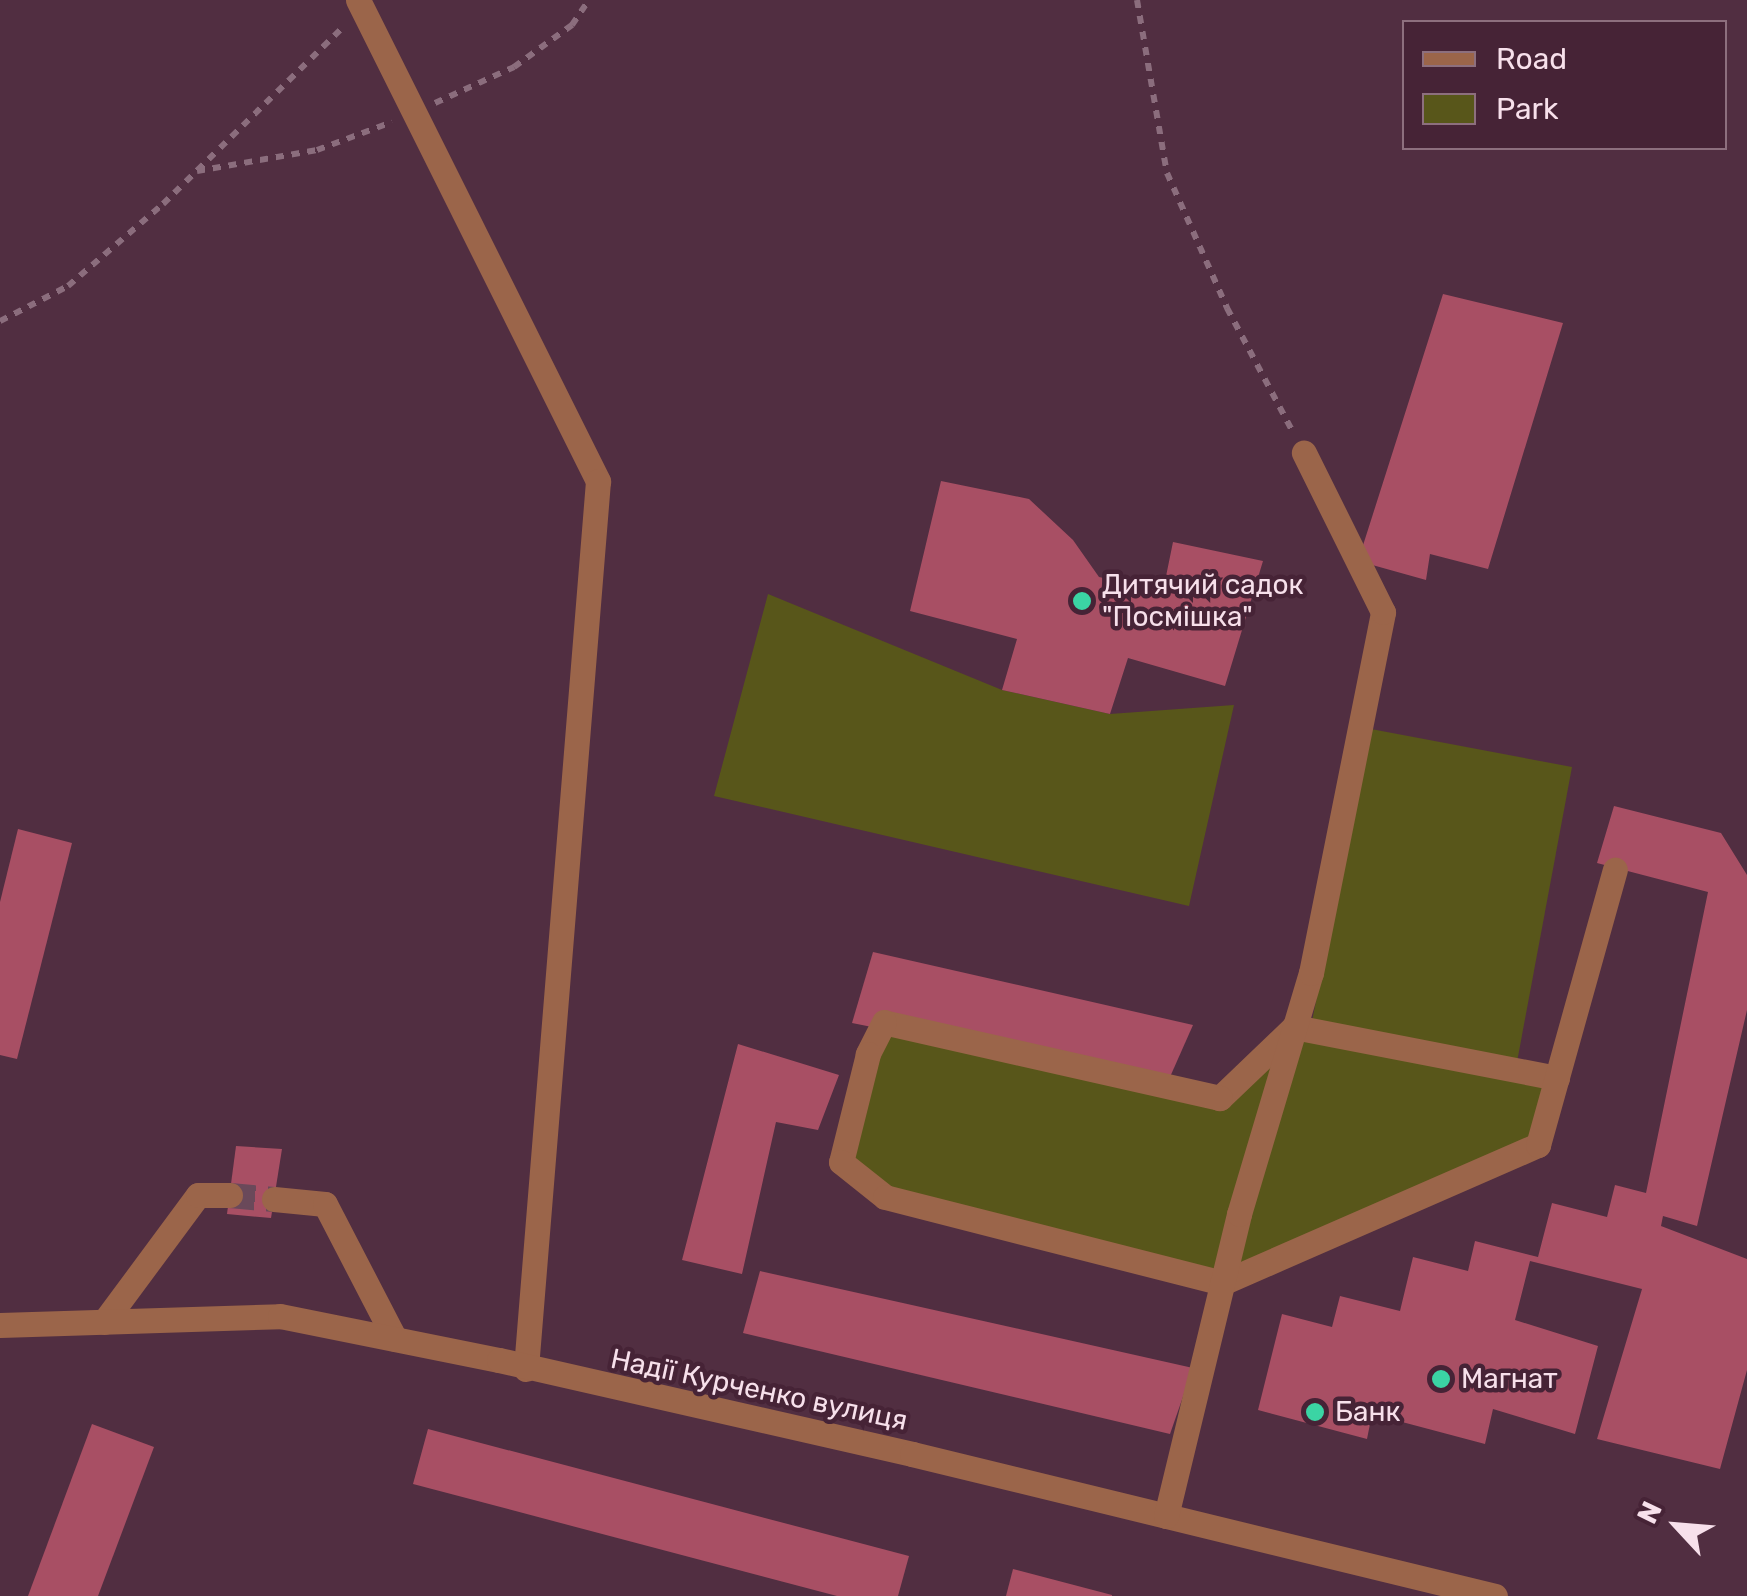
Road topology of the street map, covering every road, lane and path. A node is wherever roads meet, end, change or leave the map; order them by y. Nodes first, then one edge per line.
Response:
1 (1137, 0) edge
2 (360, 4) edge
3 (0, 321) edge
4 (1304, 452) joint
5 (1615, 870) dead end
6 (1294, 1027) junction
7 (1557, 1078) junction
8 (230, 1196) tunnel mouth
9 (274, 1199) tunnel mouth
10 (1222, 1284) junction
11 (104, 1322) junction
12 (0, 1325) edge
13 (395, 1340) junction
14 (526, 1369) junction
15 (1166, 1516) junction
16 (1495, 1596) edge

1 - 4 path
2 - 3 path
2 - 14 street
4 - 6 street
5 - 7 street
6 - 7 street
6 - 10 street
6 - 10 street
7 - 10 street
8 - 11 street
9 - 13 street
10 - 15 street
11 - 12 street, Надії Курченко вулиця
11 - 13 street, Надії Курченко вулиця
13 - 14 street, Надії Курченко вулиця
14 - 15 street, Надії Курченко вулиця
15 - 16 street, Надії Курченко вулиця

